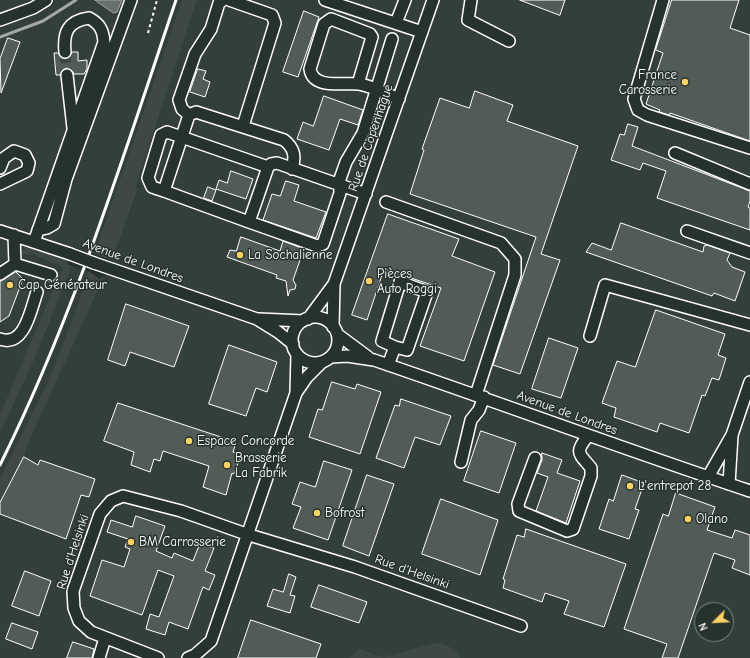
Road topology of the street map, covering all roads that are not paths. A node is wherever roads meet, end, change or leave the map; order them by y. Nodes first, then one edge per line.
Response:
1 (46, 0) edge
2 (131, 0) edge
3 (223, 0) edge
4 (229, 0) edge
5 (325, 0) edge
6 (405, 0) edge
7 (433, 0) edge
8 (471, 0) edge
9 (663, 0) edge
10 (0, 20) edge
11 (396, 23) junction
12 (422, 32) junction
13 (392, 38) dead end
14 (509, 41) dead end
15 (65, 52) tunnel mouth
16 (67, 75) tunnel mouth
17 (358, 84) junction
18 (377, 90) junction
19 (399, 99) junction
20 (189, 115) junction
21 (243, 126) junction
22 (73, 131) junction
23 (181, 137) junction
24 (750, 148) edge
25 (675, 153) dead end
26 (268, 167) junction
27 (0, 168) edge
28 (292, 169) junction
29 (0, 184) edge
30 (750, 184) edge
31 (340, 186) junction
32 (164, 191) junction
33 (366, 194) junction
34 (386, 202) dead end
35 (249, 222) junction
36 (38, 230) junction
37 (687, 231) dead end
38 (5, 234) edge
39 (34, 242) junction
40 (750, 253) edge
41 (15, 264) junction
42 (0, 274) edge
43 (51, 275) dead end
44 (334, 284) junction
45 (37, 292) dead end
46 (257, 319) junction
47 (305, 320) junction
48 (750, 325) edge
49 (335, 330) junction
50 (590, 336) dead end
51 (0, 339) edge
52 (395, 347) junction
53 (295, 349) junction
54 (326, 360) junction
55 (374, 360) junction
56 (388, 365) junction
57 (750, 382) edge
58 (296, 394) junction
59 (480, 396) junction
60 (732, 435) junction
61 (588, 436) junction
62 (535, 458) dead end
63 (461, 462) dead end
64 (708, 477) junction
65 (729, 484) junction
66 (750, 492) edge
67 (246, 534) junction
68 (521, 626) dead end
69 (105, 638) junction
70 (98, 658) edge
71 (158, 658) edge
72 (188, 658) edge

1 - 10 street
2 - 36 street
3 - 20 street
4 - 21 street
5 - 11 street
6 - 11 street
7 - 12 street, Rue de Copenhague
8 - 14 street
9 - 24 street
11 - 12 street
12 - 19 street, Rue de Copenhague
13 - 18 street
15 - 22 street
16 - 22 street
17 - 17 street
17 - 18 street
18 - 19 street
18 - 31 street
19 - 33 street, Rue de Copenhague
20 - 21 street
20 - 23 street
21 - 28 street
22 - 36 street
23 - 26 street
23 - 32 street
23 - 32 street
25 - 30 street
26 - 28 street
26 - 35 street
27 - 29 street
28 - 31 street
31 - 33 street
31 - 35 street
32 - 35 street
33 - 44 street, Rue de Copenhague
34 - 59 street
36 - 39 street
37 - 40 street
38 - 39 street, Avenue de Londres
38 - 41 street
39 - 46 street, Avenue de Londres, bridge
41 - 42 street
41 - 43 street
44 - 47 street, Rue de Copenhague
44 - 49 street, Rue de Copenhague
45 - 51 street
46 - 47 street, Avenue de Londres
46 - 53 street, Avenue de Londres
47 - 49 street
47 - 53 street
48 - 50 street
49 - 54 street
49 - 55 street, Avenue de Londres
52 - 52 street
52 - 56 street
53 - 54 street
53 - 58 street
54 - 55 street, Avenue de Londres
54 - 58 street
55 - 56 street, Avenue de Londres
56 - 59 street, Avenue de Londres
57 - 60 street
58 - 67 street
59 - 61 street, Avenue de Londres
59 - 63 street
60 - 64 street
60 - 65 street
61 - 62 street
61 - 64 street, Avenue de Londres
64 - 65 street, Avenue de Londres
65 - 66 street, Avenue de Londres
67 - 68 street, Rue d'Helsinki
67 - 69 street, Rue d'Helsinki
67 - 72 street
69 - 70 street
69 - 71 street, Rue d'Helsinki

